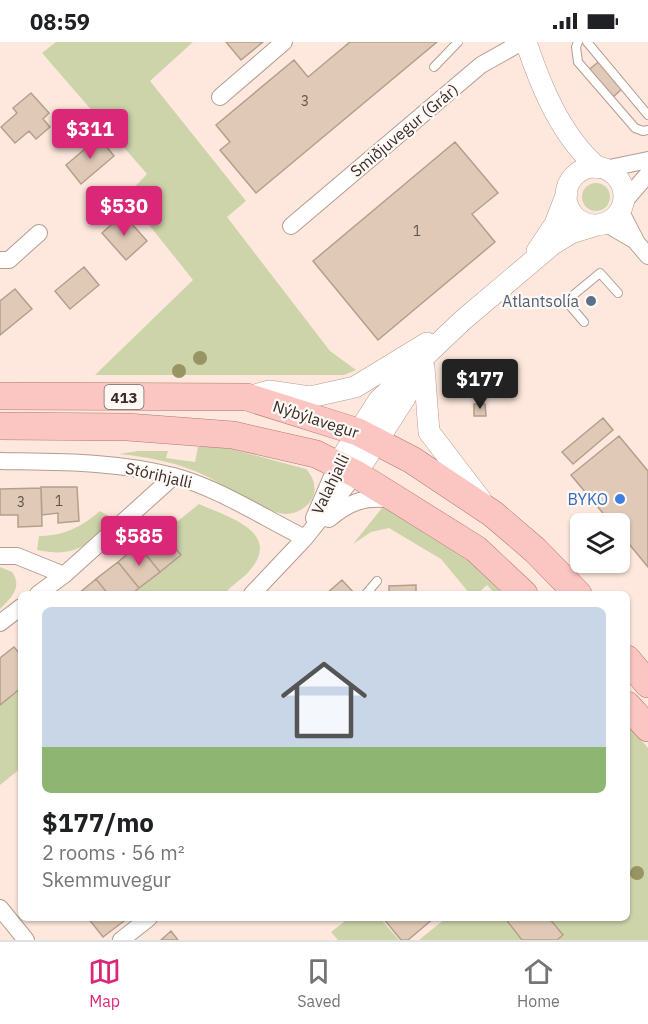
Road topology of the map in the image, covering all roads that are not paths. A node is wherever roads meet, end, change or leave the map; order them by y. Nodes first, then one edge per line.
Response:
1 (284, 42) edge
2 (458, 42) edge
3 (524, 42) edge
4 (578, 42) edge
5 (587, 42) edge
6 (434, 67) dead end
7 (220, 97) dead end
8 (648, 115) edge
9 (558, 117) junction
10 (648, 130) edge
11 (648, 160) edge
12 (601, 169) junction
13 (648, 174) edge
14 (569, 187) junction
15 (612, 215) junction
16 (291, 225) dead end
17 (39, 233) dead end
18 (644, 247) edge
19 (0, 260) edge
20 (530, 261) junction
21 (618, 293) dead end
22 (463, 320) junction
23 (584, 322) dead end
24 (437, 347) junction
25 (424, 367) junction
26 (0, 396) edge
27 (247, 397) junction
28 (0, 426) edge
29 (367, 436) junction
30 (0, 461) edge
31 (347, 470) junction
32 (174, 476) junction
33 (408, 506) junction
34 (493, 514) junction
35 (305, 538) junction
36 (0, 556) edge
37 (64, 575) junction
38 (377, 581) dead end
39 (42, 591) edge
40 (255, 591) edge
41 (369, 591) edge
42 (521, 591) edge
43 (575, 591) edge
44 (18, 609) edge
45 (0, 623) edge
46 (630, 663) edge
47 (648, 684) edge
48 (630, 708) edge
49 (648, 728) edge
50 (0, 908) edge
51 (145, 921) edge
52 (26, 940) edge
53 (122, 940) edge

1 - 7 street
2 - 6 lane
3 - 9 street
3 - 16 street, Smiðjuvegur (Grár)
4 - 10 lane
5 - 8 lane
9 - 12 street
9 - 14 street
11 - 12 street
12 - 14 street
12 - 15 street
13 - 15 street
14 - 15 street
14 - 20 street
15 - 18 street
15 - 20 street
17 - 19 street
20 - 22 street
21 - 23 lane
22 - 24 street
22 - 27 street
24 - 25 street
24 - 29 street
25 - 29 street
25 - 34 street
26 - 27 main road, Nýbýlavegur / 413
27 - 29 main road, Nýbýlavegur / 413
28 - 31 main road, Nýbýlavegur / 413
29 - 31 street, Valahjalli
29 - 34 main road, Nýbýlavegur / 413
30 - 32 street, Stórihjalli
31 - 33 main road, Nýbýlavegur / 413
31 - 35 street, Valahjalli
32 - 35 street, Stórihjalli
32 - 37 street
33 - 35 street, Nýbýlavegur
33 - 42 main road, Nýbýlavegur / 413
34 - 43 main road, Nýbýlavegur / 413
35 - 40 street, Valahjalli
36 - 37 street
37 - 39 street
38 - 41 lane
44 - 45 street
46 - 47 main road
48 - 49 main road
50 - 52 street
51 - 53 street

